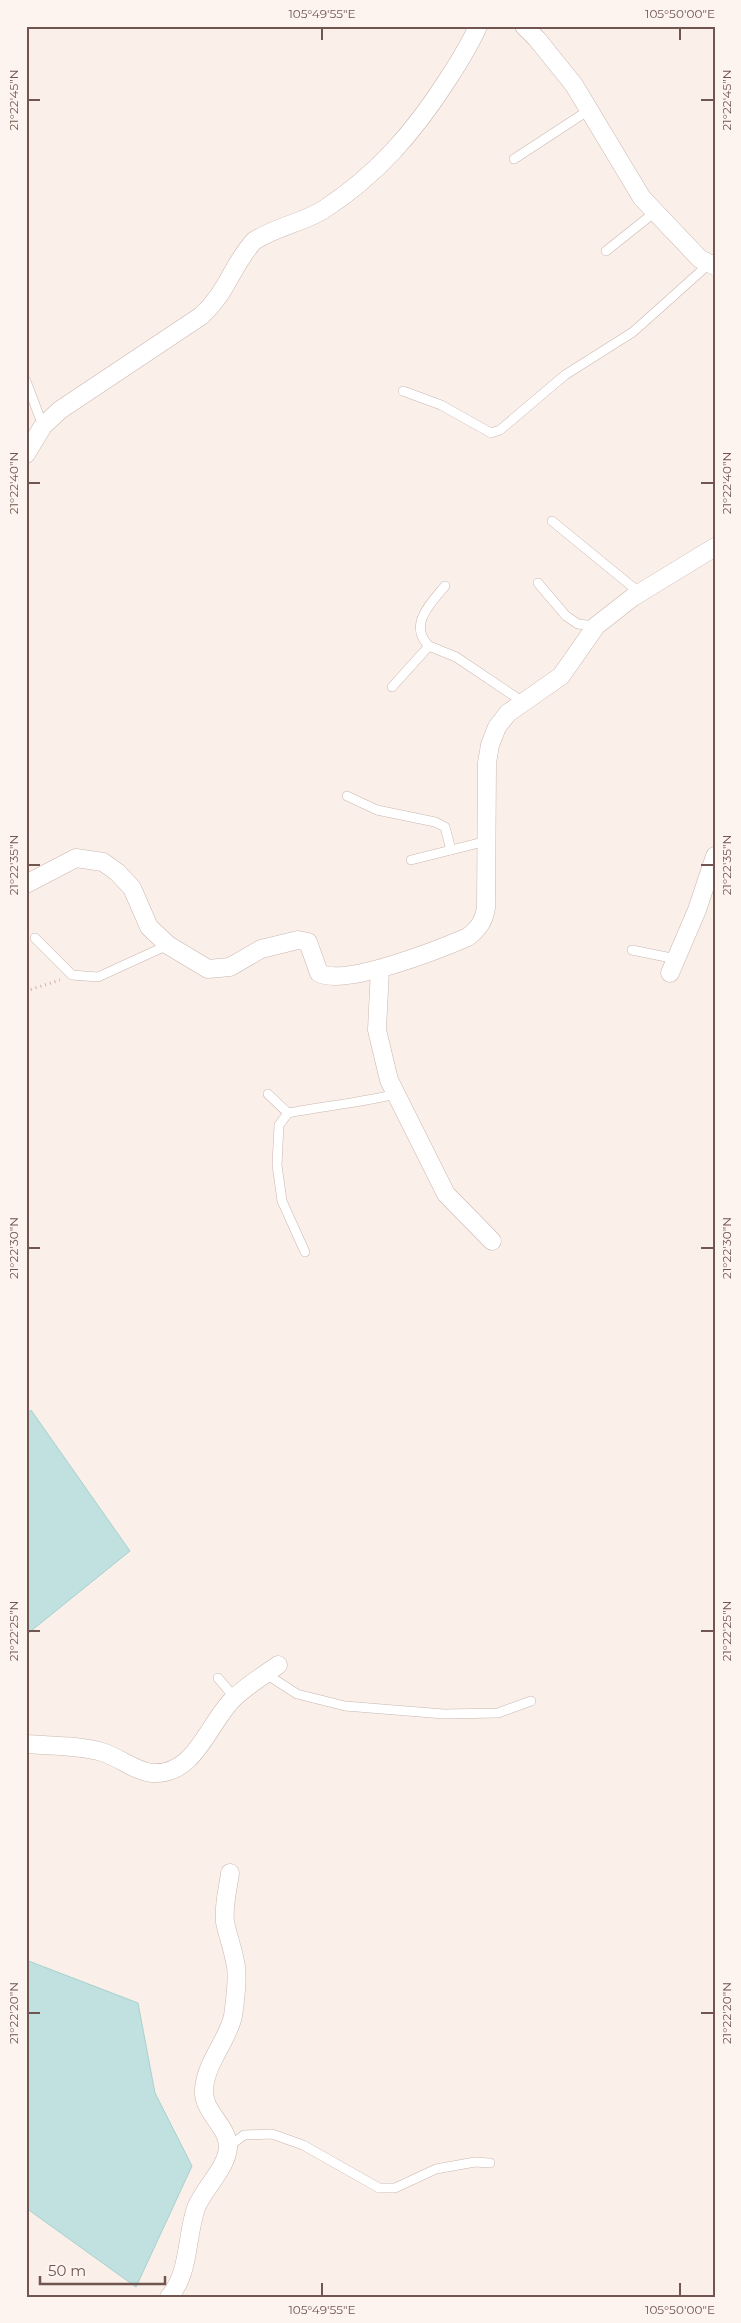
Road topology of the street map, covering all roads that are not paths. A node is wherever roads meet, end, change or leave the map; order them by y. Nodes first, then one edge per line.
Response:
1 (478, 26) edge
2 (524, 26) edge
3 (589, 110) junction
4 (514, 159) dead end
5 (655, 212) junction
6 (606, 251) dead end
7 (712, 265) edge
8 (26, 381) edge
9 (403, 391) dead end
10 (36, 432) edge
11 (26, 454) edge
12 (552, 520) dead end
13 (715, 547) edge
14 (538, 582) dead end
15 (445, 586) dead end
16 (640, 593) junction
17 (596, 626) junction
18 (430, 646) junction
19 (392, 687) dead end
20 (523, 702) junction
21 (347, 796) dead end
22 (487, 841) junction
23 (451, 850) junction
24 (411, 860) dead end
25 (714, 862) edge
26 (26, 884) edge
27 (35, 938) dead end
28 (168, 945) junction
29 (632, 950) dead end
30 (673, 966) joint
31 (380, 969) junction
32 (268, 1094) dead end
33 (396, 1094) junction
34 (288, 1113) junction
35 (492, 1241) dead end
36 (305, 1252) dead end
37 (272, 1670) joint
38 (218, 1678) dead end
39 (235, 1698) junction
40 (531, 1701) dead end
41 (26, 1744) edge
42 (230, 1874) dead end
43 (228, 2147) junction
44 (490, 2163) dead end
45 (169, 2297) edge

1 - 10 street
2 - 3 street
3 - 4 lane
3 - 5 street
5 - 6 lane
5 - 7 street
7 - 9 lane
8 - 10 lane
10 - 11 street
12 - 16 lane
13 - 16 street
14 - 17 lane
15 - 18 lane
16 - 17 street
17 - 20 street
18 - 19 lane
18 - 20 lane
20 - 22 street
21 - 23 lane
22 - 23 lane
22 - 31 street
23 - 24 lane
25 - 30 street
26 - 28 street
27 - 28 lane
28 - 31 street
29 - 30 lane
31 - 33 street
32 - 34 lane
33 - 34 lane
33 - 35 street
34 - 36 lane
37 - 39 street
37 - 40 lane
38 - 39 lane
39 - 41 street
42 - 43 street
43 - 44 lane
43 - 45 street

